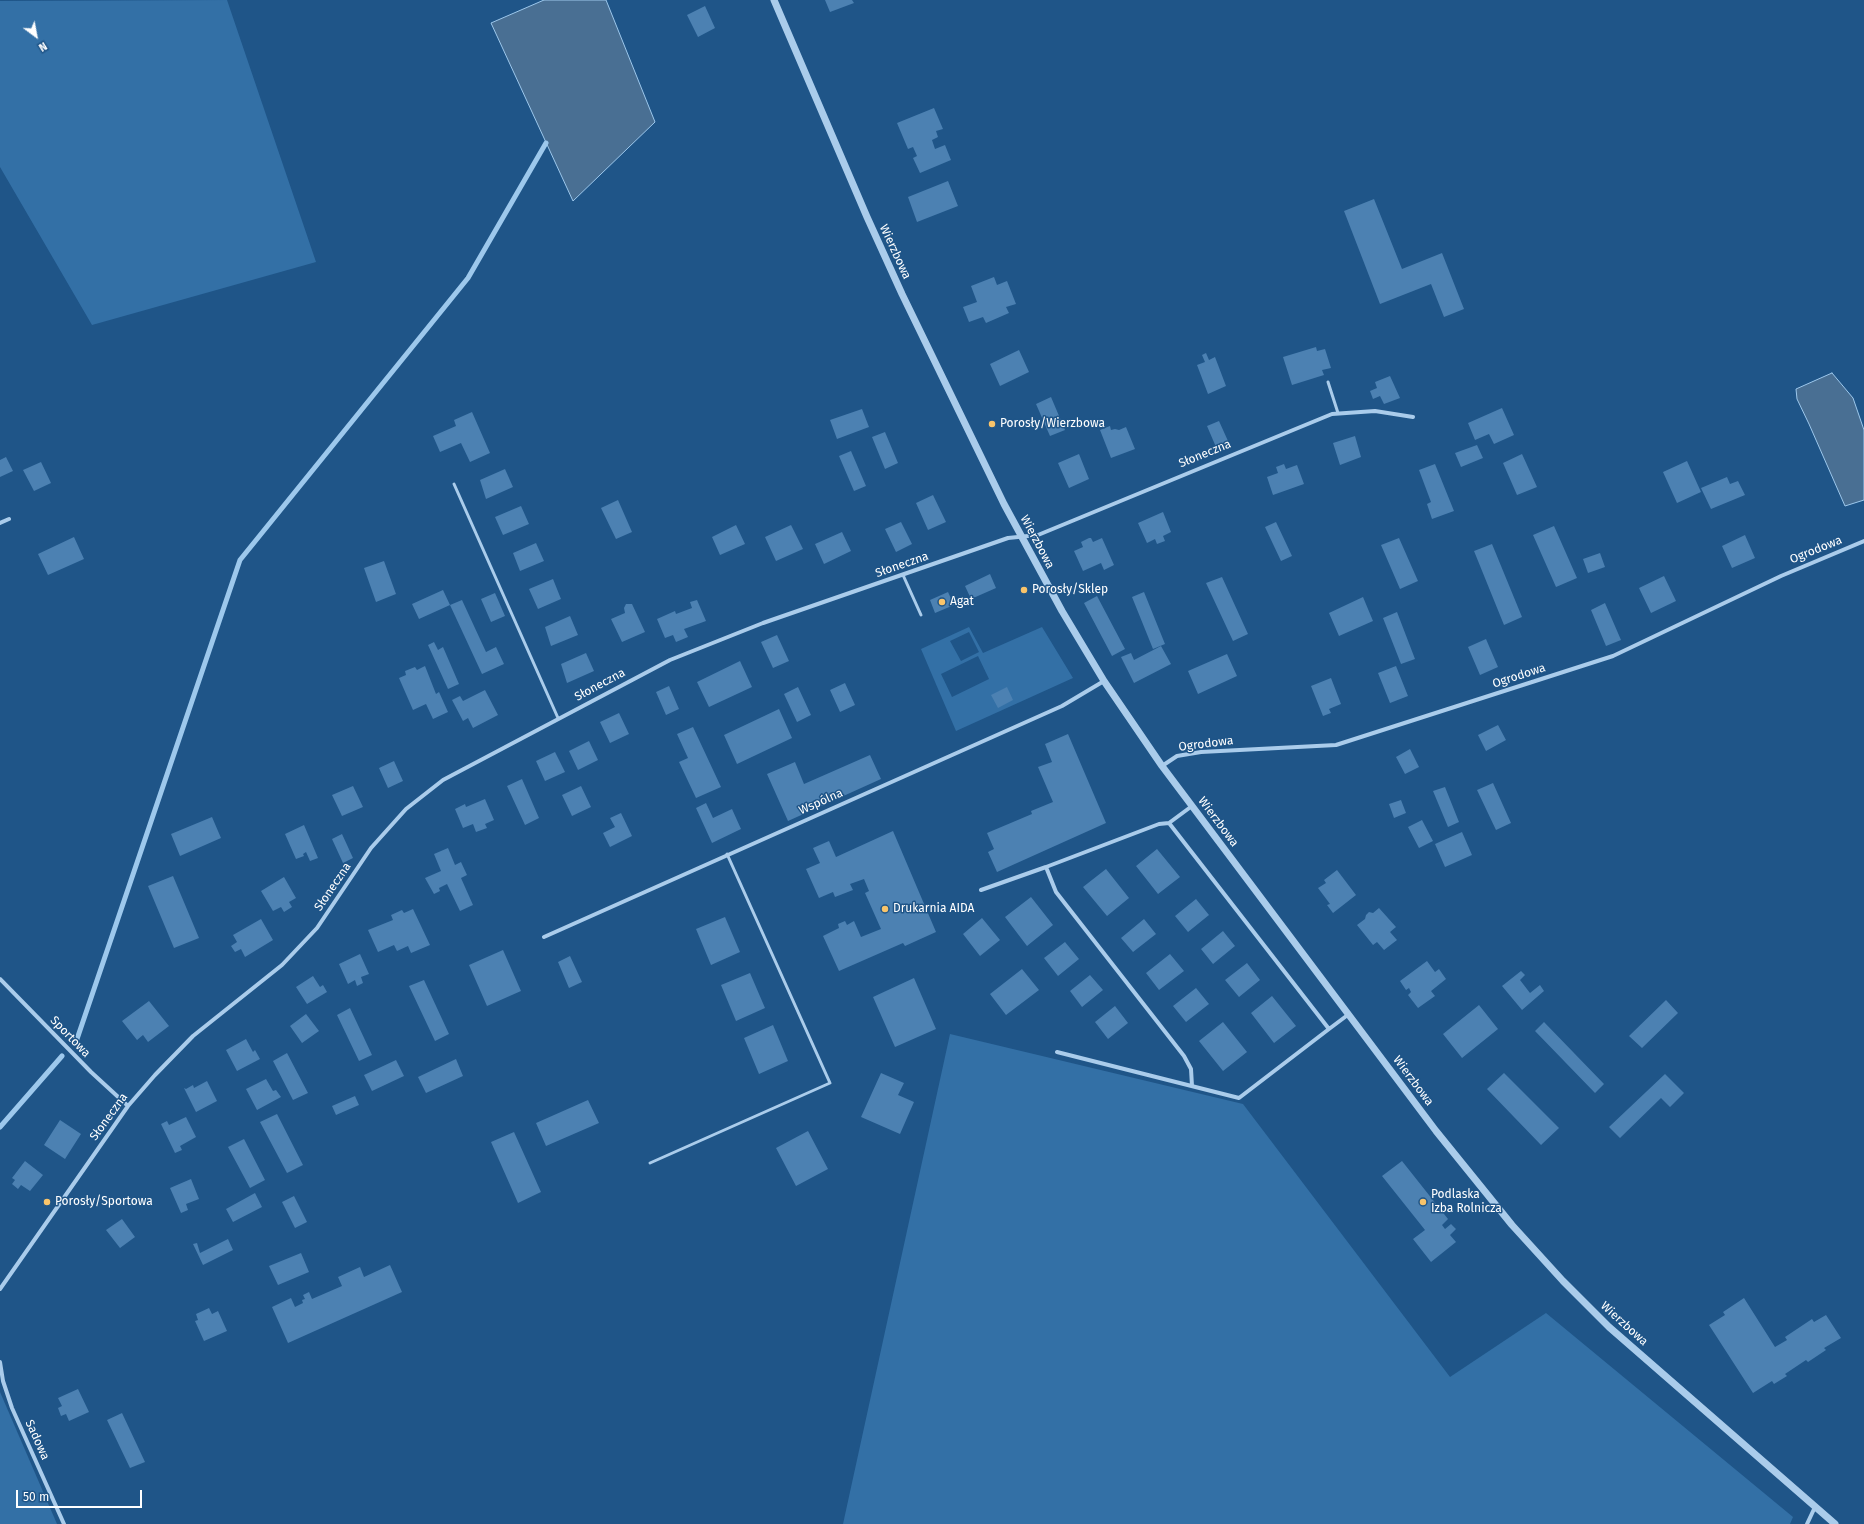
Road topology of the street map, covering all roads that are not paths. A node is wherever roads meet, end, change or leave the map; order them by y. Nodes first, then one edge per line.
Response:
1 (774, 0) edge
2 (1328, 382) dead end
3 (1338, 413) junction
4 (1413, 417) dead end
5 (454, 484) dead end
6 (9, 519) dead end
7 (0, 523) edge
8 (1021, 537) junction
9 (1864, 541) edge
10 (904, 575) junction
11 (921, 615) dead end
12 (1104, 681) junction
13 (558, 718) junction
14 (1162, 766) junction
15 (1192, 806) junction
16 (1169, 823) junction
17 (727, 854) junction
18 (1046, 867) junction
19 (981, 890) dead end
20 (544, 937) dead end
21 (0, 980) edge
22 (1349, 1014) junction
23 (1329, 1029) junction
24 (1057, 1052) dead end
25 (1192, 1086) junction
26 (128, 1106) junction
27 (650, 1163) dead end
28 (0, 1289) edge
29 (0, 1362) edge
30 (1815, 1507) junction
31 (64, 1524) edge
32 (1808, 1524) edge
33 (1835, 1524) edge

1 - 8 street, Wierzbowa
2 - 3 lane
3 - 4 street, Słoneczna
3 - 8 street, Słoneczna
5 - 13 lane
6 - 7 street
8 - 10 street, Słoneczna
8 - 12 street, Wierzbowa
9 - 14 street, Ogrodowa
10 - 11 lane
10 - 13 street, Słoneczna
12 - 14 street, Wierzbowa
12 - 17 street, Wspólna
13 - 26 street, Słoneczna
14 - 15 street, Wierzbowa
15 - 16 street
15 - 22 street, Wierzbowa
16 - 18 street
16 - 23 street
17 - 20 street, Wspólna
17 - 27 lane
18 - 19 street
18 - 25 street
21 - 26 street, Sportowa
22 - 23 street
22 - 30 street, Wierzbowa
23 - 25 street
24 - 25 street
26 - 28 street, Słoneczna
29 - 31 street, Sadowa
30 - 32 street
30 - 33 street, Wierzbowa

